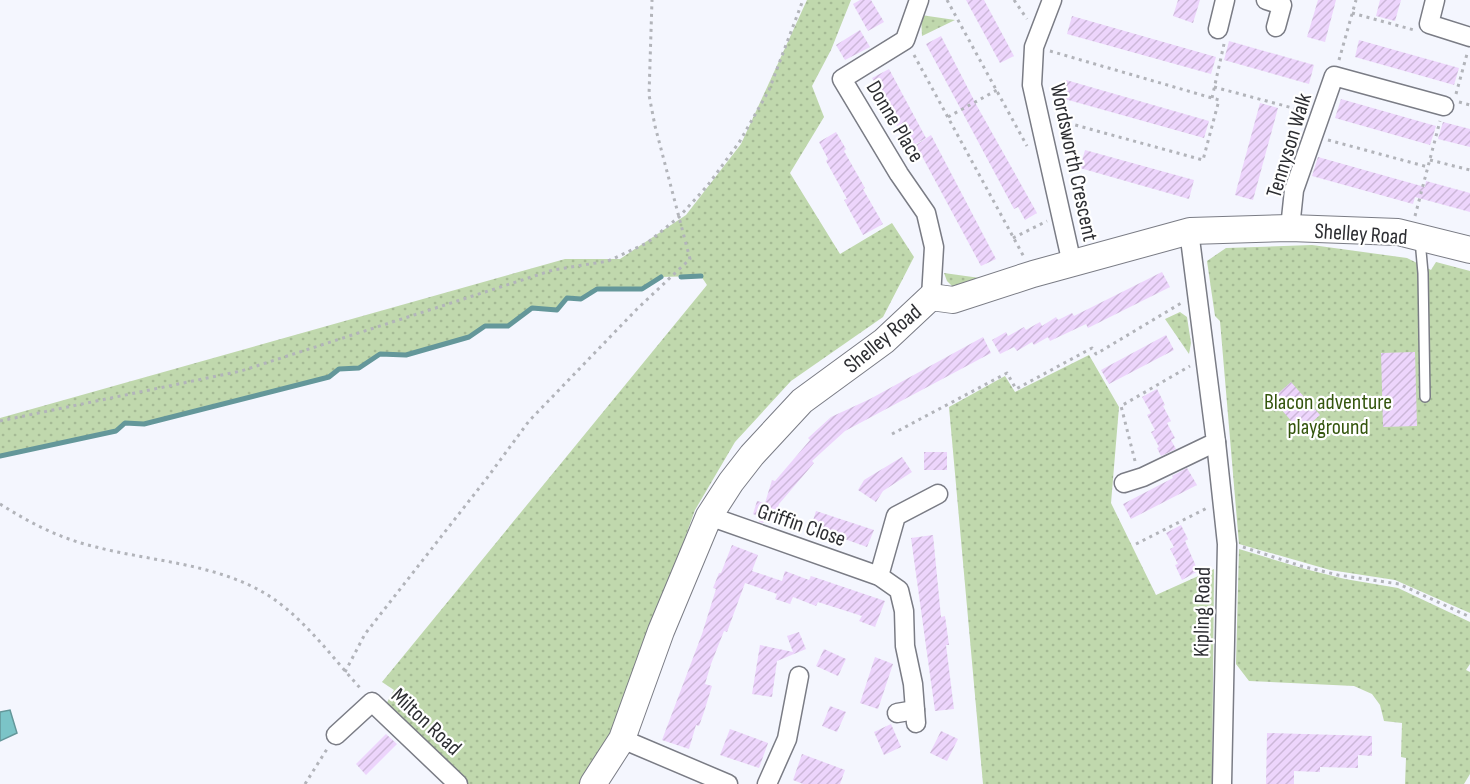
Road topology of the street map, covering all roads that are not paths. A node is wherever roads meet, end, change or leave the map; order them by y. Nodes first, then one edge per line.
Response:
1 (919, 0) edge
2 (1052, 0) edge
3 (1225, 0) edge
4 (1266, 0) edge
5 (1435, 0) edge
6 (1276, 27) dead end
7 (1218, 29) road end
8 (1469, 44) edge
9 (1444, 106) road end
10 (1290, 228) junction
11 (1190, 231) junction
12 (1415, 236) junction
13 (1470, 250) edge
14 (1072, 264) junction
15 (931, 297) junction
16 (1425, 397) dead end
17 (1216, 442) junction
18 (1124, 483) dead end
19 (933, 502) dead end
20 (709, 516) junction
21 (879, 576) junction
22 (802, 688) dead end
23 (909, 716) dead end
24 (336, 735) road end
25 (622, 740) junction
26 (459, 784) edge
27 (593, 784) edge
28 (728, 784) edge
29 (767, 784) edge
30 (1222, 784) edge

1 - 15 street, Donne Place
2 - 14 street, Wordsworth Crescent
3 - 7 street
4 - 6 street
5 - 8 street
9 - 10 street, Tennyson Walk
10 - 11 street, Shelley Road
10 - 12 street, Shelley Road
11 - 14 street, Shelley Road
11 - 17 street, Kipling Road
12 - 13 street, Shelley Road
12 - 16 lane
14 - 15 street, Shelley Road
15 - 20 street, Shelley Road
17 - 18 street
17 - 30 street, Kipling Road
19 - 21 street
20 - 21 street, Griffin Close
20 - 25 street, Shelley Road
21 - 23 street, Griffin Close
22 - 29 street
24 - 26 street, Milton Road
25 - 27 street, Shelley Road
25 - 28 street

